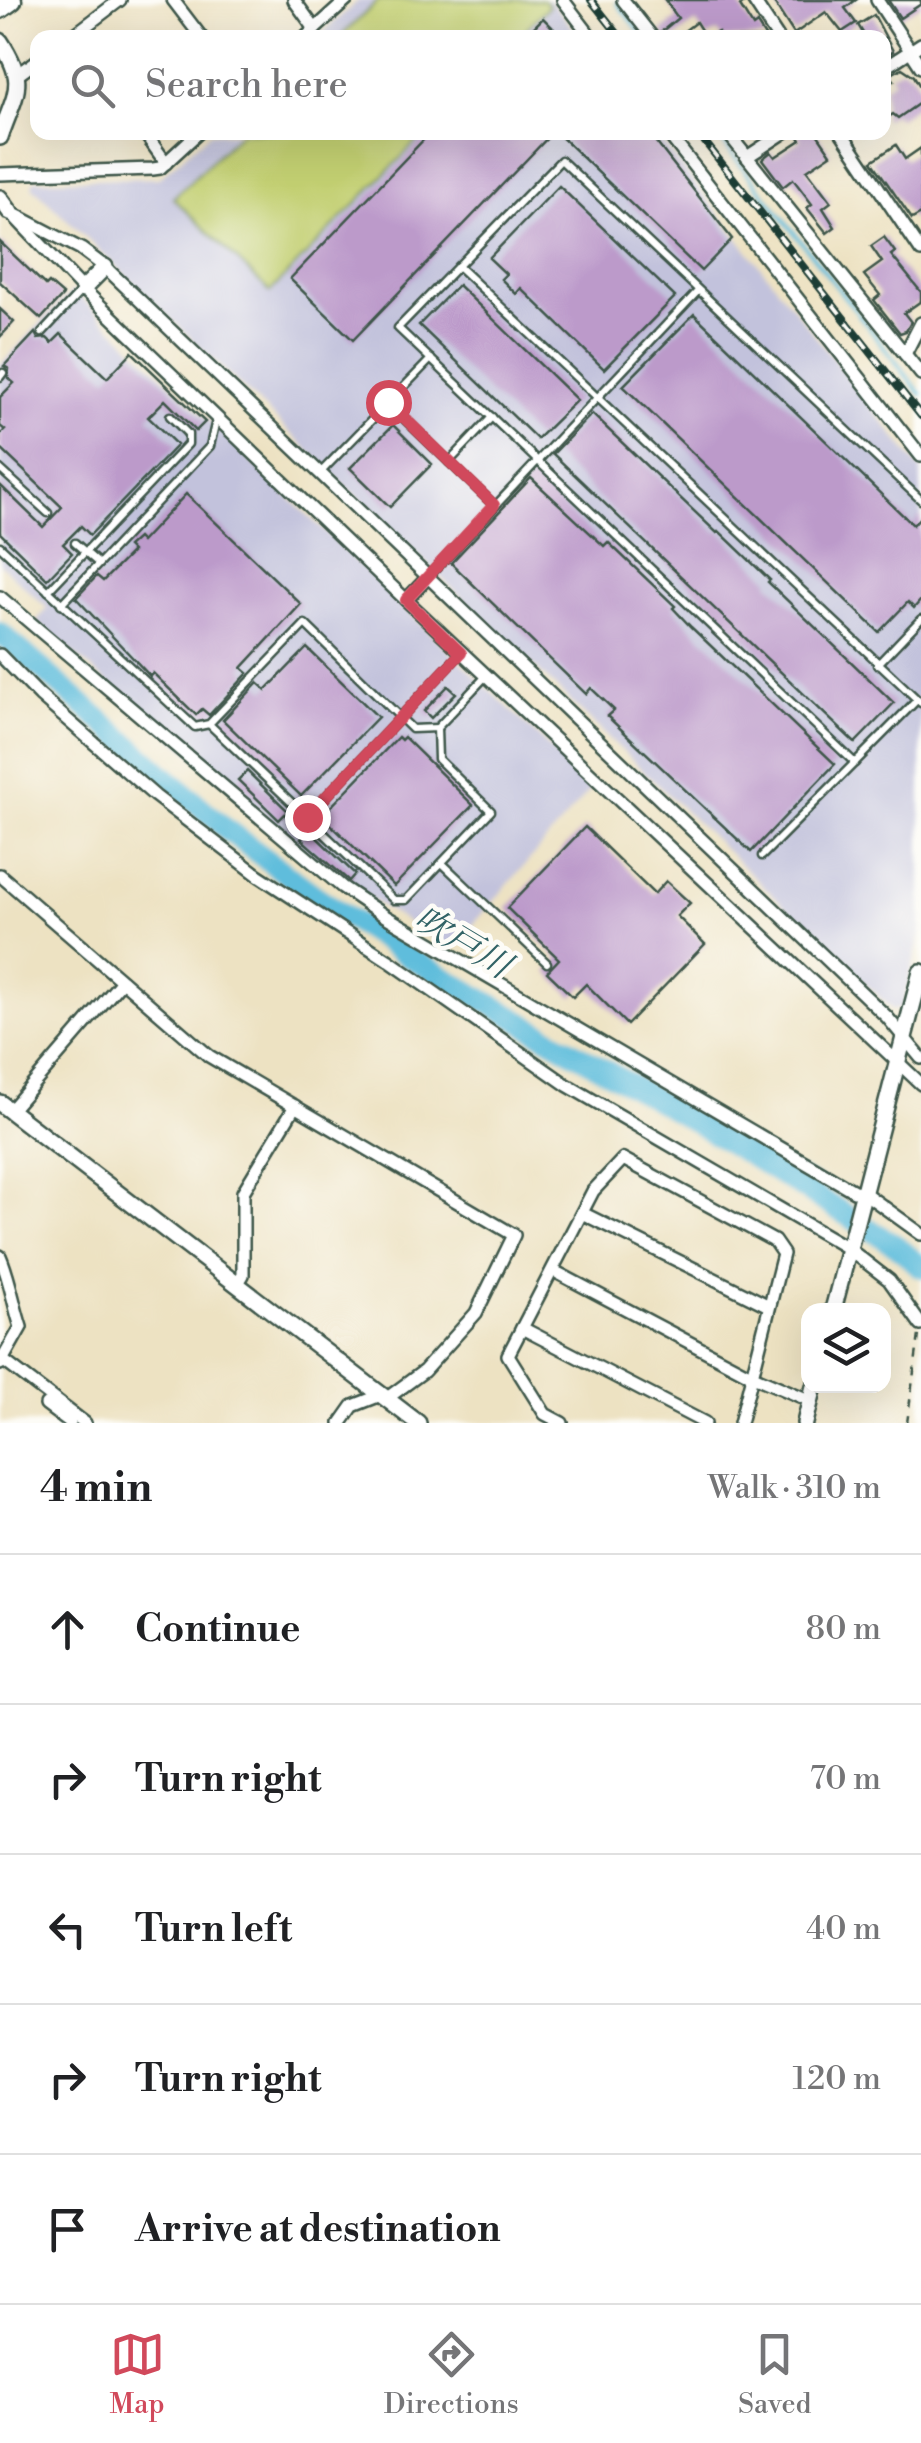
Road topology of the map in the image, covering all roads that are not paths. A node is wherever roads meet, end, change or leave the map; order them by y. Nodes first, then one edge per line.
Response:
1 (12, 0) edge
2 (120, 0) edge
3 (173, 0) edge
4 (294, 0) edge
5 (347, 0) edge
6 (563, 0) edge
7 (623, 0) edge
8 (752, 0) edge
9 (877, 0) edge
10 (0, 10) edge
11 (80, 30) edge
12 (196, 30) edge
13 (309, 30) edge
14 (313, 30) edge
15 (586, 30) edge
16 (647, 30) edge
17 (773, 30) edge
18 (0, 40) edge
19 (916, 47) edge
20 (891, 63) edge
21 (30, 66) edge
22 (921, 66) edge
23 (19, 74) junction
24 (0, 137) edge
25 (150, 140) edge
26 (190, 140) edge
27 (673, 140) edge
28 (733, 140) edge
29 (773, 140) edge
30 (847, 140) edge
31 (747, 157) junction
32 (166, 162) junction
33 (0, 174) edge
34 (0, 198) edge
35 (10, 212) junction
36 (921, 221) edge
37 (906, 230) junction
38 (921, 252) edge
39 (458, 266) junction
40 (105, 268) junction
41 (83, 289) junction
42 (698, 291) junction
43 (921, 323) edge
44 (42, 332) dead end
45 (905, 354) junction
46 (431, 358) junction
47 (921, 374) edge
48 (596, 398) junction
49 (388, 402) junction
50 (170, 416) dead end
51 (492, 418) junction
52 (216, 419) junction
53 (921, 456) edge
54 (536, 461) junction
55 (449, 462) junction
56 (0, 469) edge
57 (320, 472) junction
58 (921, 500) edge
59 (494, 505) junction
60 (48, 513) dead end
61 (75, 543) dead end
62 (0, 546) edge
63 (85, 550) junction
64 (98, 563) junction
65 (429, 576) junction
66 (48, 591) junction
67 (0, 597) edge
68 (406, 600) junction
69 (62, 604) junction
70 (921, 619) edge
71 (461, 653) junction
72 (0, 655) edge
73 (877, 664) junction
74 (486, 676) junction
75 (918, 702) edge
76 (400, 718) junction
77 (210, 724) junction
78 (437, 728) junction
79 (855, 764) junction
80 (307, 817) junction
81 (762, 856) dead end
82 (442, 863) junction
83 (0, 875) edge
84 (547, 964) dead end
85 (921, 972) edge
86 (122, 981) junction
87 (904, 1036) junction
88 (921, 1058) edge
89 (896, 1063) junction
90 (921, 1084) edge
91 (294, 1106) junction
92 (5, 1107) edge
93 (863, 1192) junction
94 (582, 1213) junction
95 (921, 1234) edge
96 (849, 1249) junction
97 (0, 1256) edge
98 (554, 1271) junction
99 (238, 1285) junction
100 (836, 1303) edge
101 (769, 1306) junction
102 (921, 1325) edge
103 (522, 1328) junction
104 (1, 1363) edge
105 (753, 1376) junction
106 (801, 1390) edge
107 (812, 1393) edge
108 (383, 1397) junction
109 (70, 1423) edge
110 (85, 1423) edge
111 (340, 1423) edge
112 (418, 1423) edge
113 (562, 1423) edge
114 (705, 1423) edge
115 (740, 1423) edge
116 (805, 1423) edge

1 - 10 highway
2 - 11 street
3 - 12 street
4 - 13 street
5 - 14 street
6 - 15 street
7 - 16 street
8 - 17 street
9 - 19 street
18 - 23 street
19 - 20 street
19 - 22 street
21 - 23 street
23 - 24 street
25 - 32 street
26 - 32 street
27 - 53 street
28 - 31 street
29 - 31 street
30 - 37 street
31 - 45 street
32 - 33 street
34 - 35 street
35 - 40 street
35 - 41 street
36 - 37 street
37 - 38 street
39 - 42 lane
39 - 46 lane
39 - 48 lane
40 - 41 street
40 - 57 street
41 - 44 lane
41 - 52 street
42 - 48 lane
42 - 58 lane
43 - 45 street
45 - 47 street
46 - 49 lane
46 - 51 lane
48 - 54 lane
48 - 73 lane
49 - 55 lane
49 - 57 lane
50 - 63 lane
51 - 54 lane
51 - 55 lane
52 - 64 lane
52 - 68 street
54 - 59 lane
54 - 79 lane
55 - 59 lane
56 - 60 lane
57 - 65 street
59 - 65 lane
61 - 63 lane
62 - 66 lane
63 - 64 lane
63 - 66 lane
64 - 69 lane
65 - 68 street
65 - 87 street
66 - 69 lane
67 - 93 street
68 - 71 street
69 - 77 lane
70 - 73 lane
71 - 74 street
71 - 76 lane
72 - 96 street
73 - 75 lane
74 - 78 lane
74 - 89 street
75 - 79 lane
76 - 77 lane
76 - 78 lane
76 - 80 lane
77 - 80 lane
78 - 82 lane
79 - 81 lane
80 - 82 lane
82 - 84 lane
83 - 86 street
85 - 87 street
86 - 91 street
86 - 92 street
87 - 88 street
87 - 89 street
89 - 90 street
89 - 93 street
91 - 99 street
91 - 108 street
92 - 99 street
93 - 95 street
93 - 96 street
94 - 98 street
94 - 101 street
94 - 101 street
96 - 100 street
96 - 102 street
97 - 104 street
98 - 103 street
98 - 105 street
99 - 108 street
101 - 105 street
103 - 113 street
103 - 114 street
104 - 109 street
104 - 110 street
105 - 106 street
105 - 115 street
107 - 116 street
108 - 111 street
108 - 112 street

